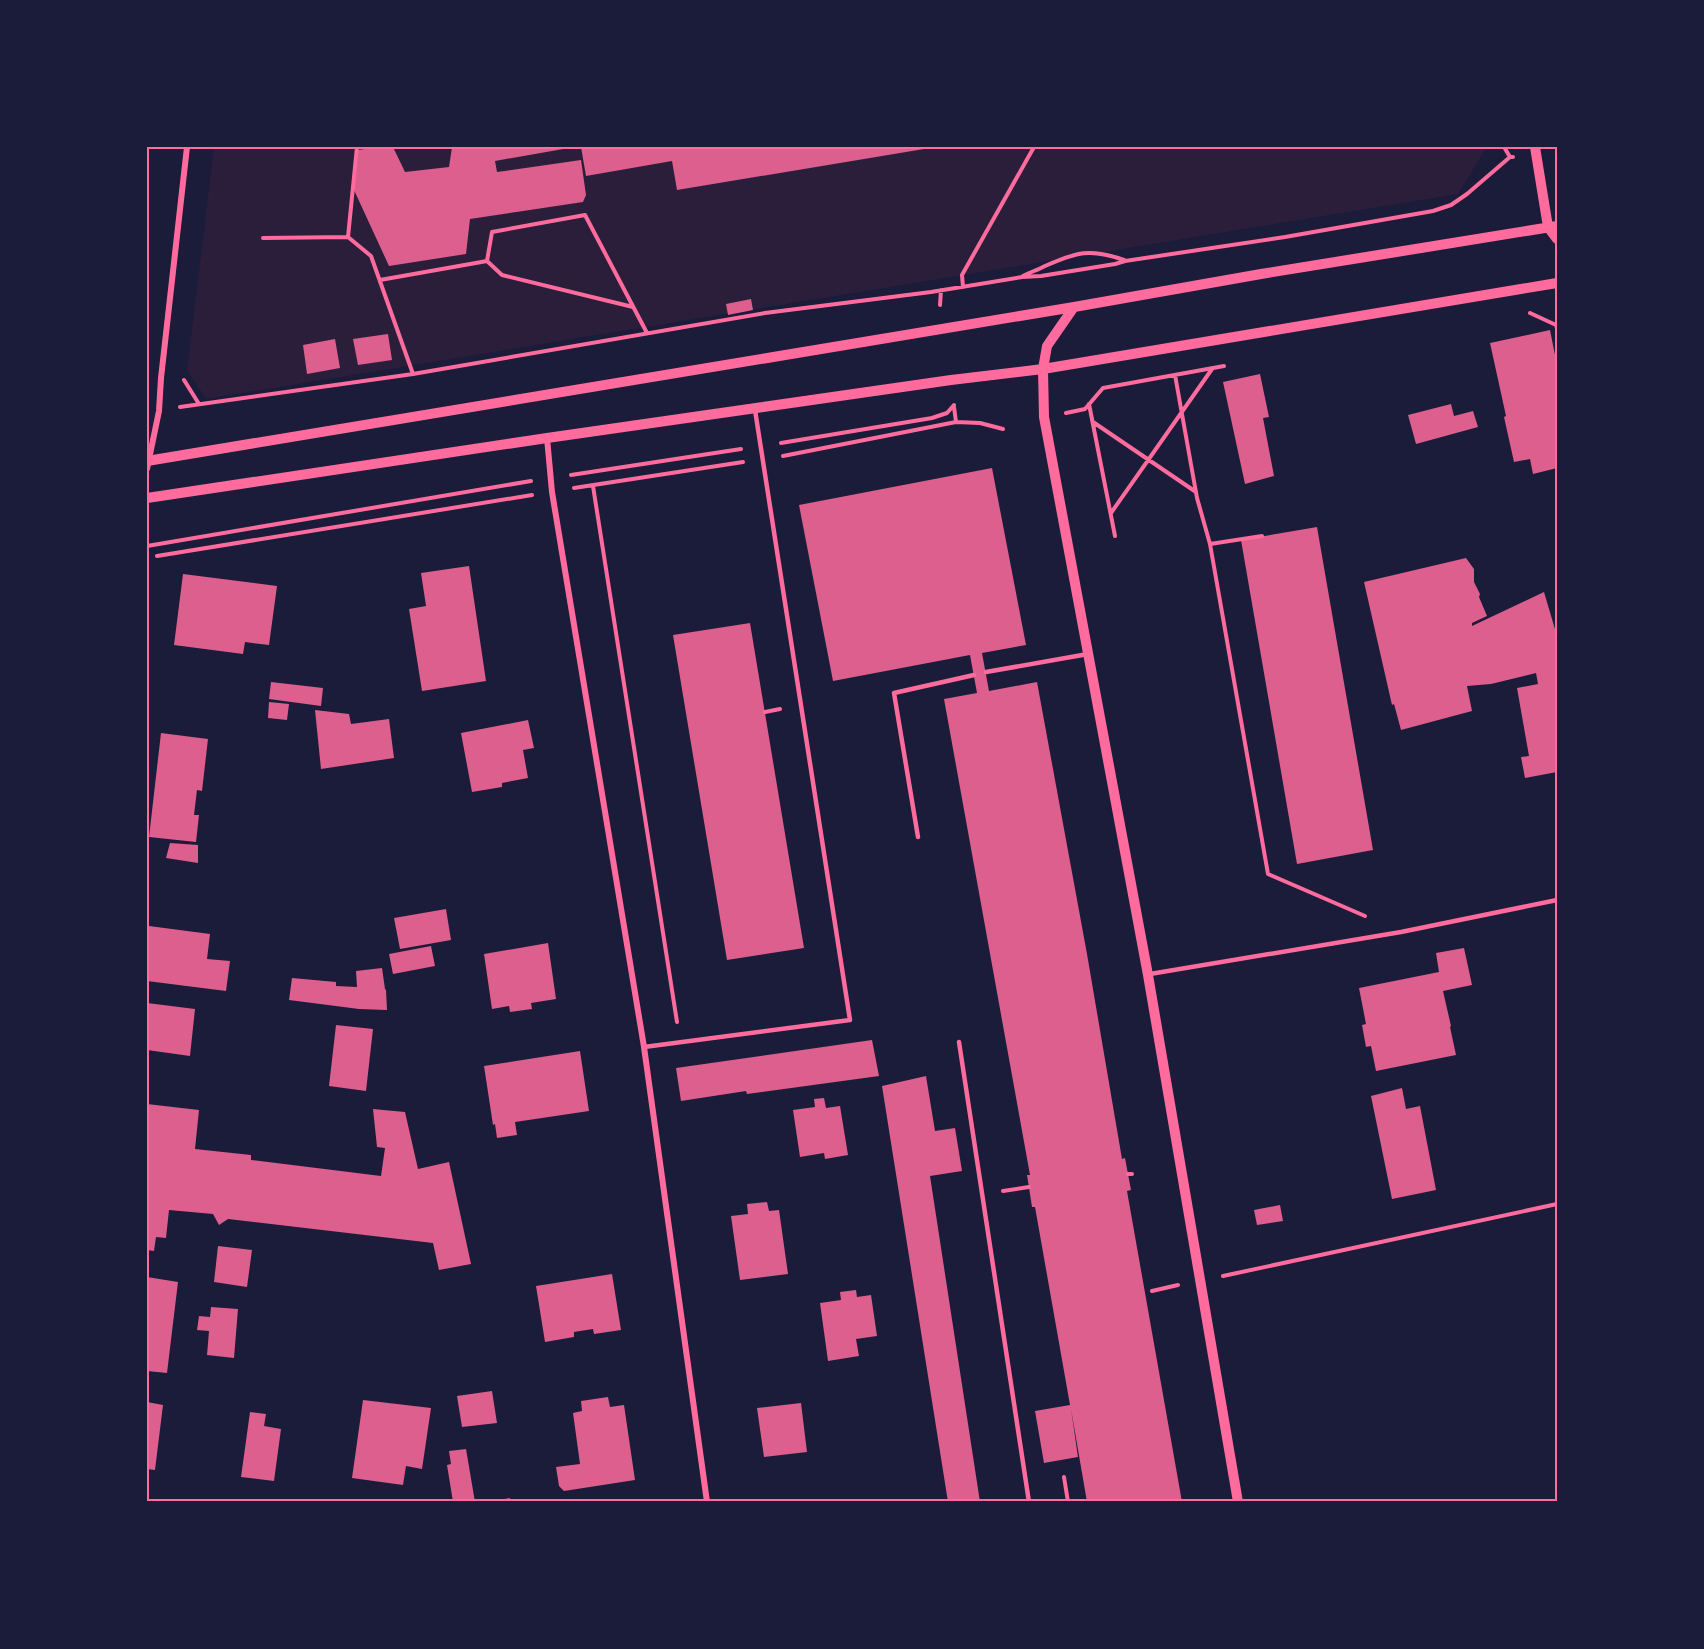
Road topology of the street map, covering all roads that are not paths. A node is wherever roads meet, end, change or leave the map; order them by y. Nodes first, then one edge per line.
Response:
1 (187, 147) edge
2 (1535, 147) edge
3 (1552, 227) edge
4 (1557, 239) edge
5 (1557, 283) edge
6 (1074, 307) junction
7 (1043, 369) junction
8 (755, 409) junction
9 (547, 438) junction
10 (148, 464) edge
11 (147, 498) edge
12 (1088, 654) junction
13 (986, 672) dead end
14 (974, 675) dead end
15 (918, 837) dead end
16 (1557, 900) edge
17 (1148, 975) junction
18 (959, 1041) dead end
19 (644, 1047) junction
20 (707, 1502) edge
21 (1029, 1502) edge
22 (1238, 1502) edge

1 - 10 street
2 - 3 street
3 - 4 street
3 - 6 street
5 - 7 street
6 - 7 street
6 - 10 street
7 - 8 street
7 - 12 street
8 - 9 street
8 - 19 lane
9 - 11 street
9 - 19 street
12 - 13 lane
12 - 17 street
14 - 15 lane
16 - 17 lane
17 - 22 street
18 - 21 lane
19 - 20 street

